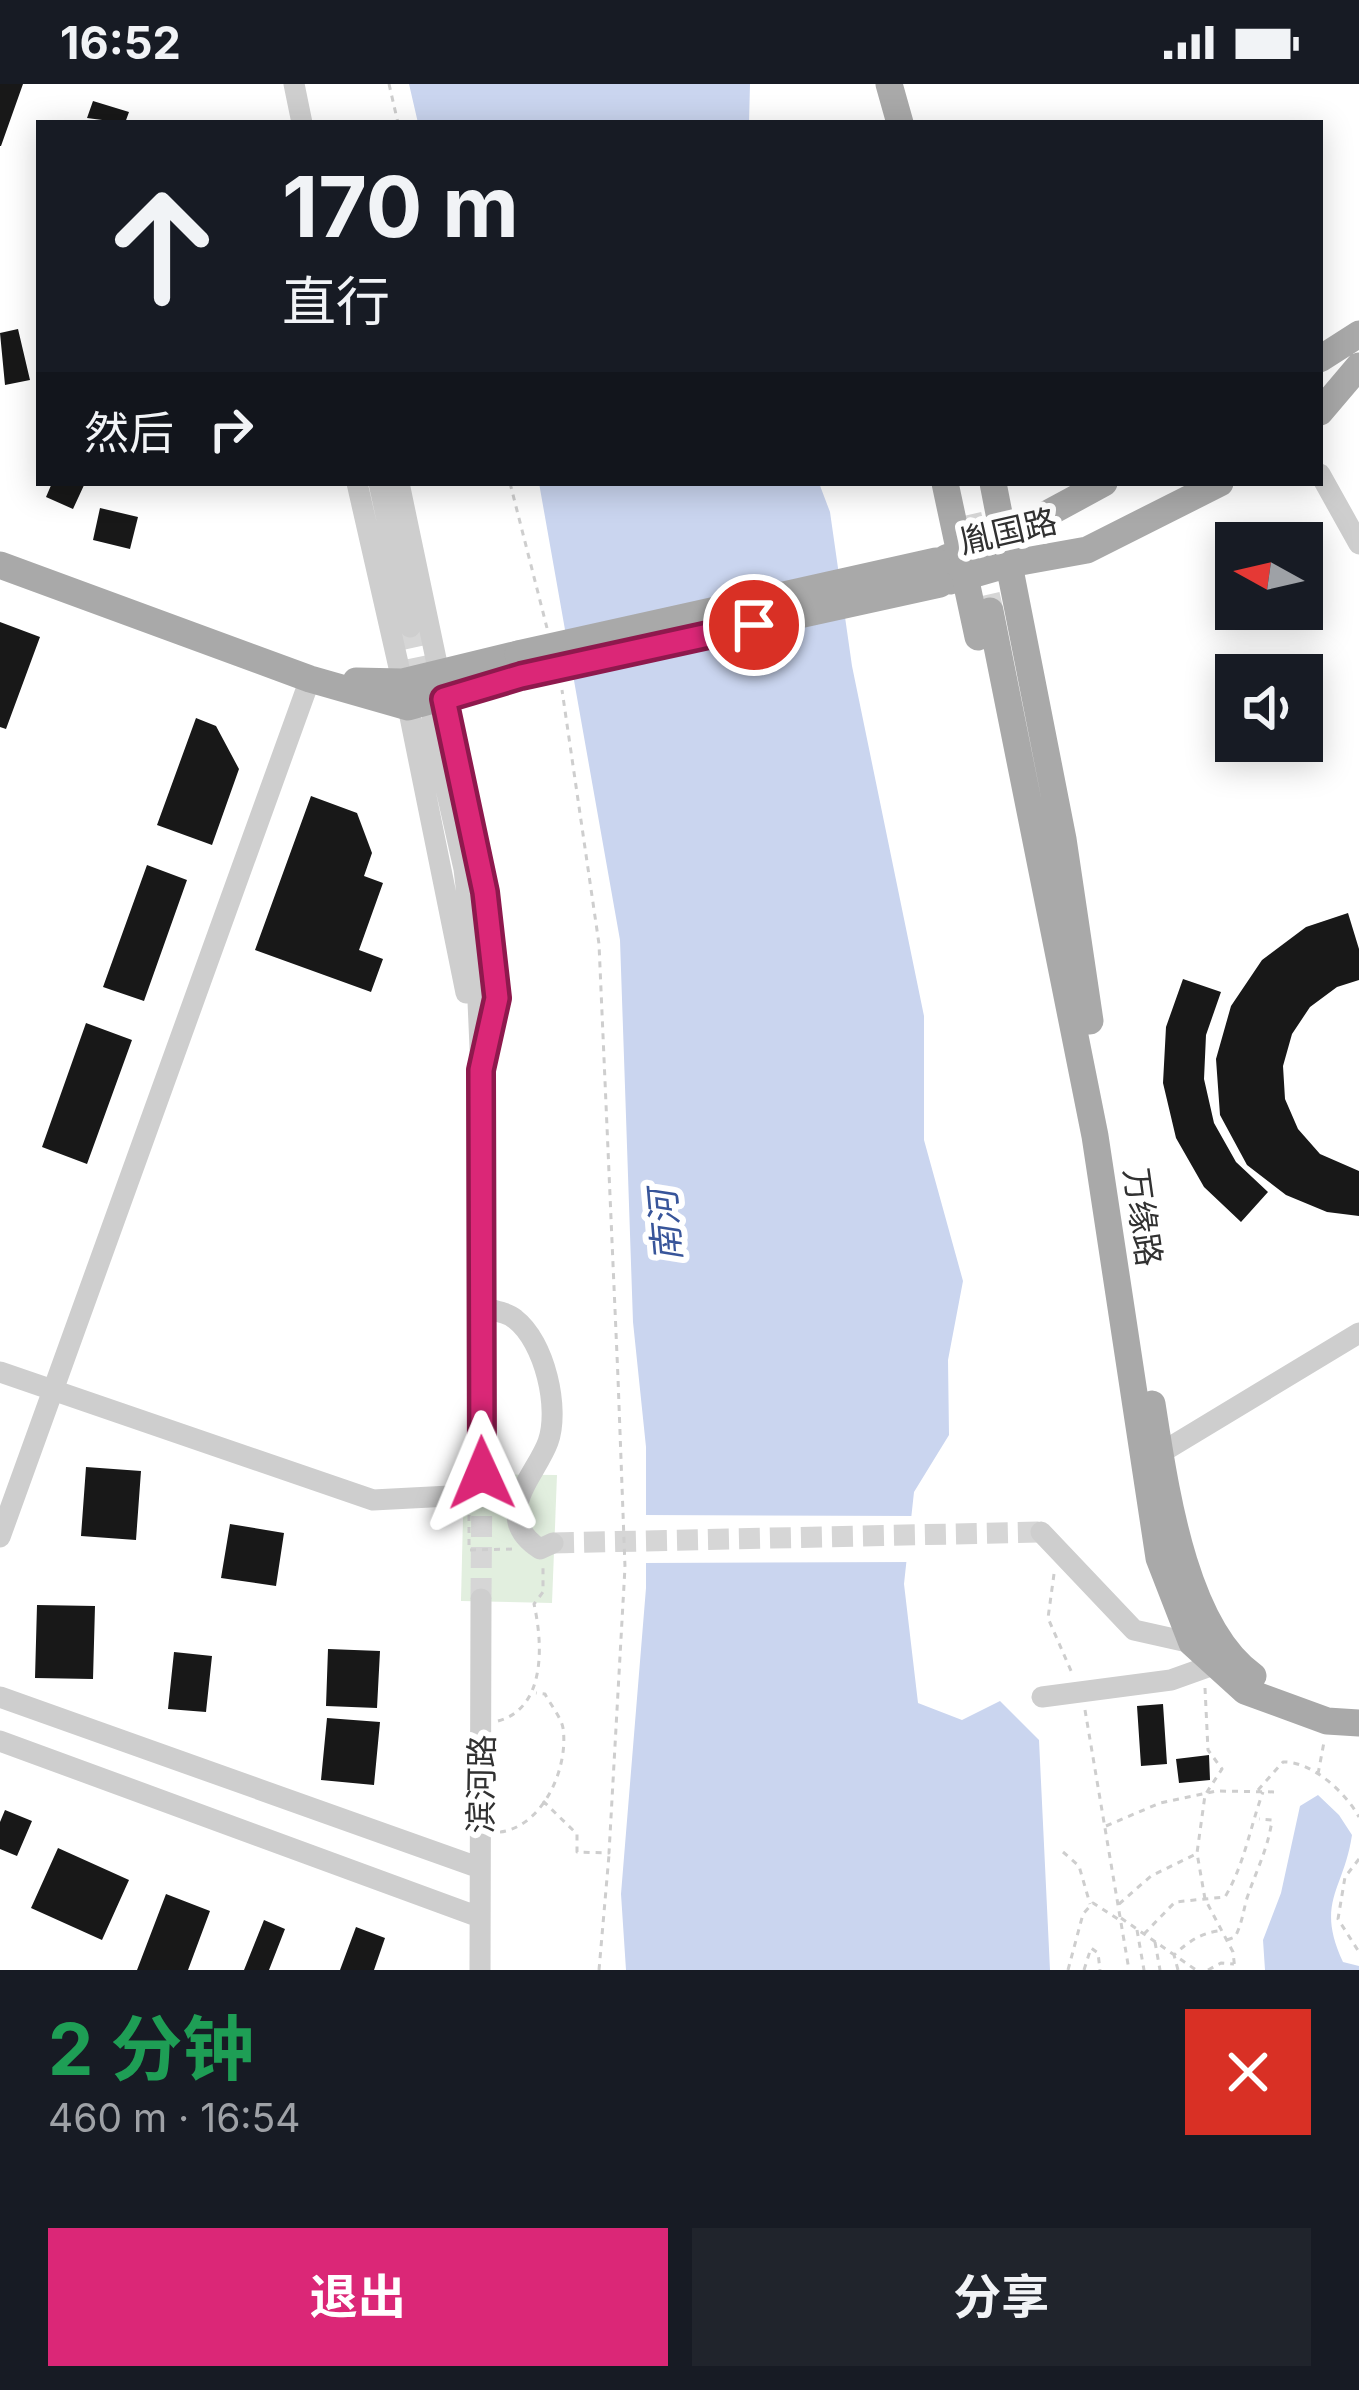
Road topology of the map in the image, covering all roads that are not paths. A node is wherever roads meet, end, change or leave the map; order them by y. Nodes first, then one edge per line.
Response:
1 (294, 84) edge
2 (883, 84) edge
3 (301, 120) edge
4 (884, 120) edge
5 (897, 120) edge
6 (1359, 334) edge
7 (1323, 357) edge
8 (1359, 366) edge
9 (1323, 408) edge
10 (1323, 479) edge
11 (359, 486) edge
12 (380, 486) edge
13 (399, 486) edge
14 (944, 486) edge
15 (962, 486) edge
16 (974, 486) edge
17 (994, 486) edge
18 (1100, 486) edge
19 (1214, 486) edge
20 (1359, 544) edge
21 (1007, 550) junction
22 (0, 565) edge
23 (950, 569) junction
24 (410, 627) tunnel mouth
25 (310, 679) junction
26 (425, 697) junction
27 (1093, 1037) junction
28 (1082, 1069) junction
29 (481, 1070) junction
30 (480, 1307) junction
31 (1359, 1333) edge
32 (0, 1372) edge
33 (52, 1390) junction
34 (1151, 1459) junction
35 (482, 1473) tunnel mouth
36 (469, 1495) road end
37 (1041, 1532) dead end
38 (0, 1538) edge
39 (546, 1546) road end
40 (482, 1599) tunnel mouth
41 (1203, 1659) junction
42 (0, 1697) edge
43 (1042, 1697) dead end
44 (1359, 1708) edge
45 (1359, 1723) edge
46 (0, 1741) edge
47 (480, 1868) junction
48 (479, 1917) junction
49 (480, 1970) edge

1 - 3 street
2 - 4 main road
2 - 5 main road
6 - 7 main road
8 - 9 main road
10 - 20 street
11 - 26 street
12 - 24 street
13 - 26 street
14 - 23 main road
15 - 16 main road
17 - 21 main road
18 - 21 main road, 胤国路
19 - 21 main road, 胤国路
21 - 23 main road, 胤国路
21 - 27 main road
22 - 25 main road
23 - 26 main road, 胤国路, bridge
23 - 28 main road
25 - 26 main road
25 - 33 street
26 - 29 street
26 - 29 street
27 - 28 main road, 万缘路
27 - 34 main road, 万缘路
28 - 34 main road, 万缘路
29 - 30 street
30 - 35 street
30 - 39 street
31 - 34 street
32 - 33 street
33 - 36 street
33 - 38 street
34 - 41 main road, 万缘路
34 - 44 main road, 万缘路
37 - 41 street
40 - 47 street, 滨河路
41 - 43 street
41 - 45 main road
42 - 47 street
46 - 48 street
47 - 48 street, 滨河路
48 - 49 street, 滨河路

